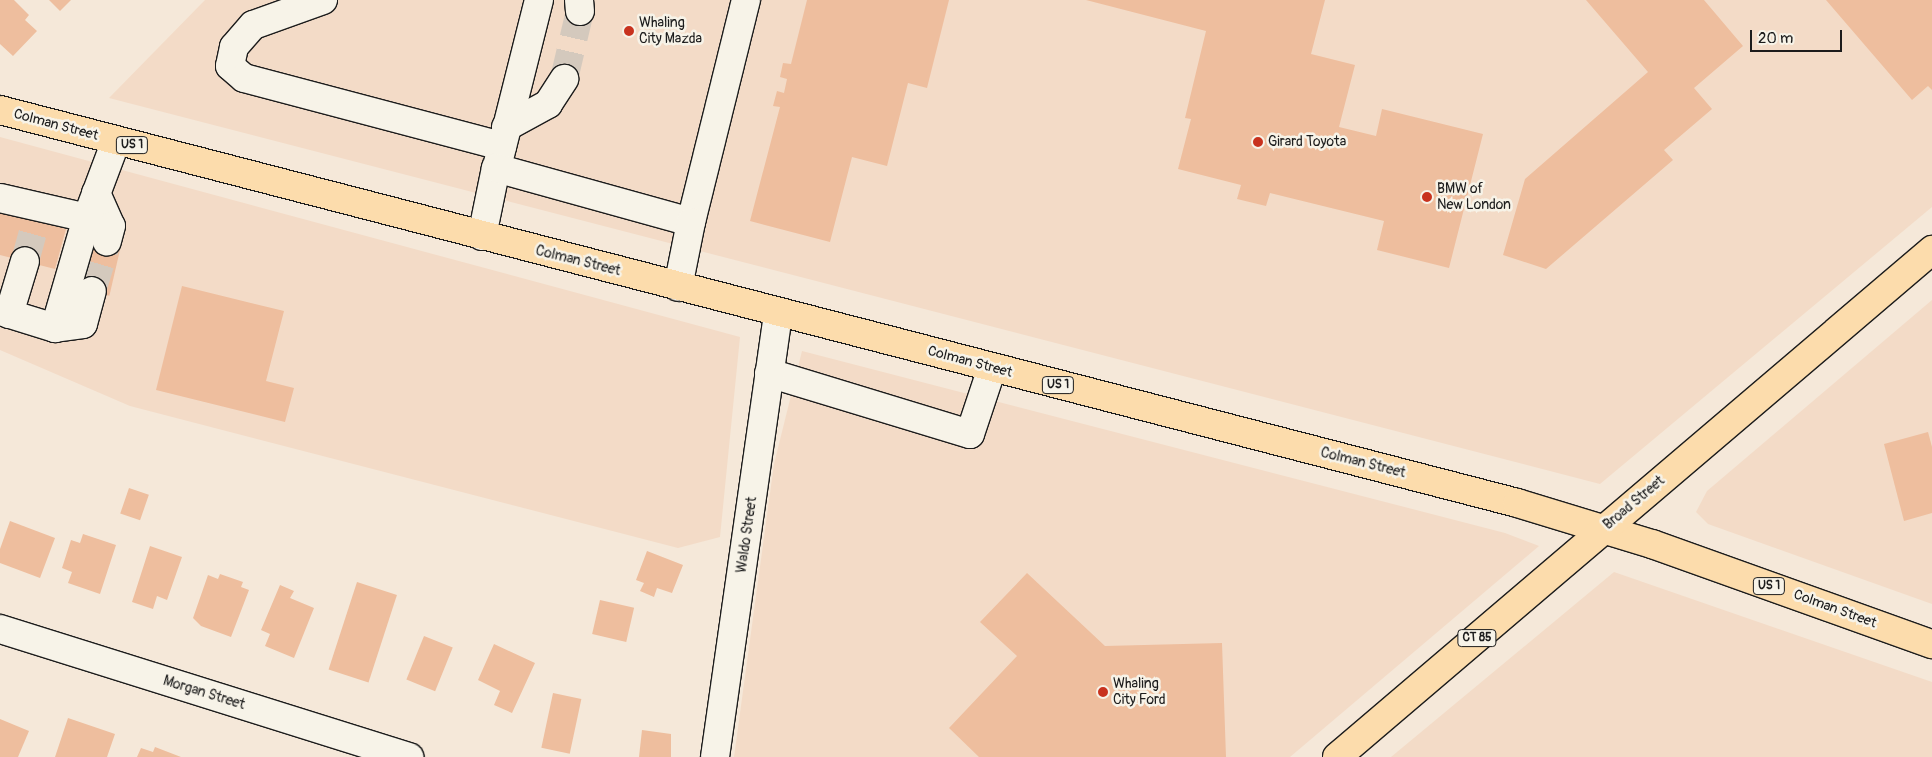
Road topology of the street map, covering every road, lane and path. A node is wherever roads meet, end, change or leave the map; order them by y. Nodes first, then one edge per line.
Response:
1 (323, 0) edge
2 (538, 0) edge
3 (746, 0) edge
4 (564, 79) tunnel mouth
5 (0, 110) edge
6 (116, 141) junction
7 (502, 147) junction
8 (0, 198) edge
9 (91, 206) junction
10 (691, 222) junction
11 (482, 236) junction
12 (107, 241) tunnel mouth
13 (1932, 250) edge
14 (25, 261) tunnel mouth
15 (678, 287) junction
16 (92, 291) tunnel mouth
17 (5, 312) edge
18 (778, 312) junction
19 (55, 328) junction
20 (992, 368) junction
21 (769, 373) junction
22 (1605, 528) junction
23 (0, 630) edge
24 (1932, 644) edge
25 (409, 757) edge
26 (715, 757) edge
27 (1337, 757) edge

1 - 7 street
2 - 7 street
3 - 10 street
4 - 7 street
5 - 6 main road, Colman Street / US 1
6 - 9 street
6 - 11 main road, Colman Street / US 1
7 - 10 street
7 - 11 street
8 - 9 street
9 - 12 street
9 - 19 street
10 - 15 street
11 - 15 main road, Colman Street / US 1
13 - 22 main road, Broad Street
14 - 17 street
15 - 18 main road, Colman Street / US 1
16 - 19 street
17 - 19 street
18 - 20 main road, Colman Street / US 1
18 - 21 street, Waldo Street
20 - 21 street
20 - 22 main road, Colman Street / US 1
21 - 26 street, Waldo Street
22 - 24 main road, Colman Street / US 1
22 - 27 main road, Broad Street / CT 85
23 - 25 street, Morgan Street

